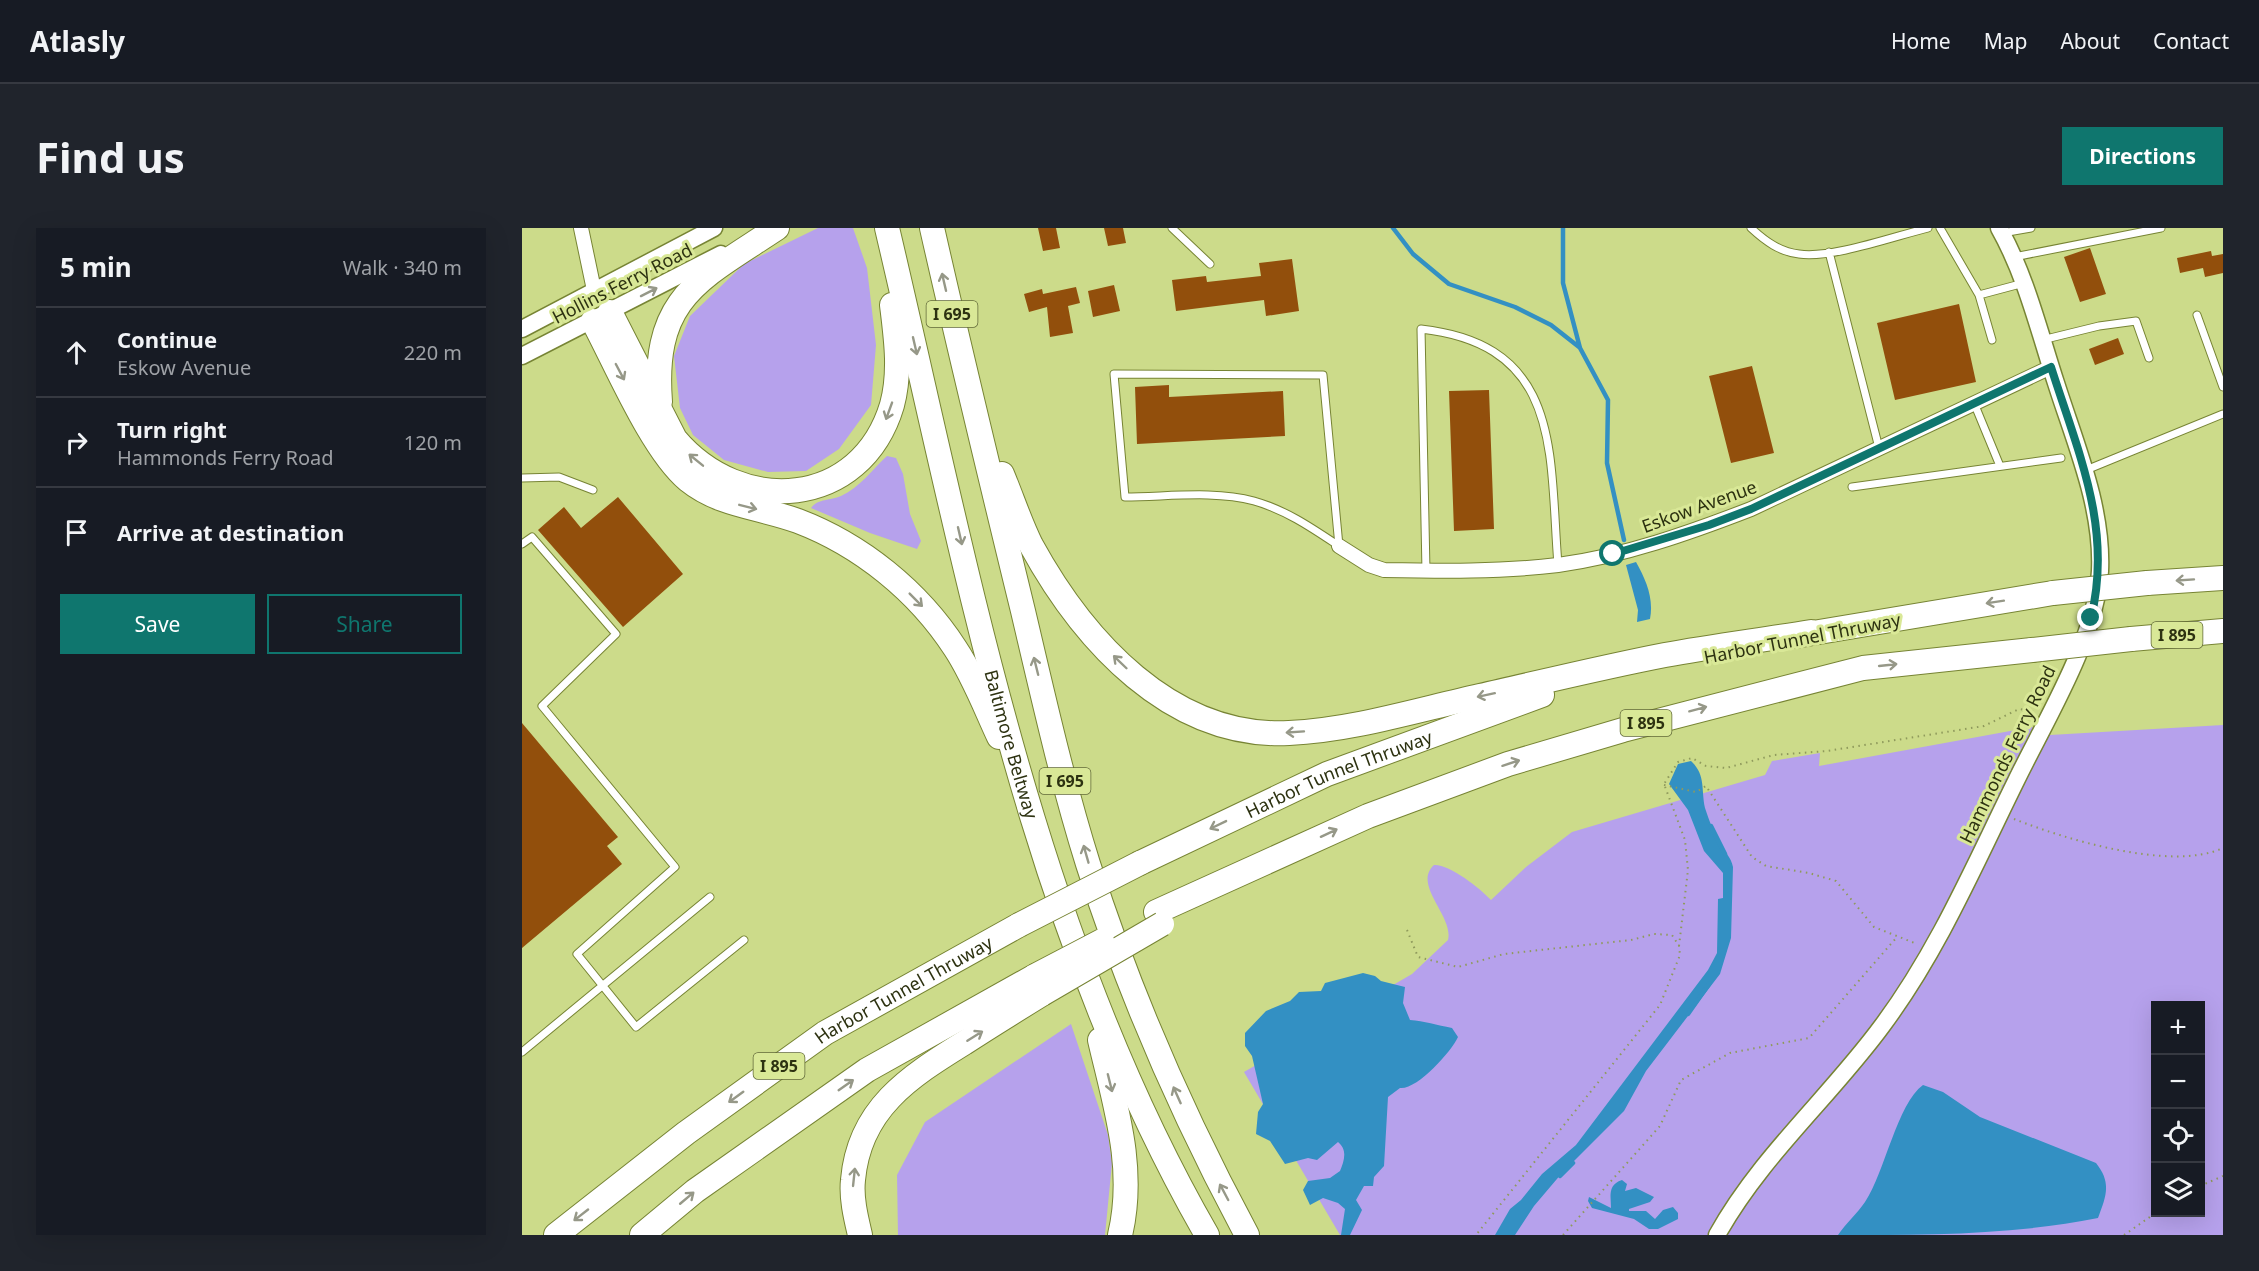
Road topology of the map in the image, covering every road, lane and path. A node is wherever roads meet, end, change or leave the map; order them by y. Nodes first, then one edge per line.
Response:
1 (574, 228) edge
2 (581, 228) edge
3 (714, 228) edge
4 (775, 228) edge
5 (886, 228) edge
6 (932, 228) edge
7 (1172, 228) edge
8 (1751, 228) edge
9 (1928, 228) edge
10 (1940, 228) edge
11 (2031, 228) edge
12 (2161, 228) edge
13 (2001, 231) edge
14 (1829, 252) junction
15 (2013, 257) junction
16 (1210, 264) dead end
17 (2024, 283) junction
18 (594, 290) junction
19 (1979, 295) junction
20 (2197, 315) dead end
21 (601, 316) junction
22 (522, 329) edge
23 (1992, 340) dead end
24 (2042, 340) junction
25 (522, 356) edge
26 (2149, 358) dead end
27 (2051, 367) junction
28 (2223, 387) edge
29 (972, 401) junction
30 (1974, 403) junction
31 (660, 411) junction
32 (2223, 414) edge
33 (1879, 448) junction
34 (2061, 458) dead end
35 (2000, 466) junction
36 (2084, 471) junction
37 (522, 478) edge
38 (1852, 487) dead end
39 (593, 490) dead end
40 (522, 544) edge
41 (1339, 546) junction
42 (1558, 565) junction
43 (1426, 571) junction
44 (2223, 578) edge
45 (2223, 631) edge
46 (1811, 632) junction
47 (2048, 717) junction
48 (1664, 784) junction
49 (1028, 800) junction
50 (2000, 813) junction
51 (2223, 848) edge
52 (710, 897) dead end
53 (1407, 930) dead end
54 (1897, 937) junction
55 (744, 940) dead end
56 (1679, 946) junction
57 (1931, 951) junction
58 (603, 985) junction
59 (1039, 985) junction
60 (1088, 985) junction
61 (522, 1052) edge
62 (2223, 1176) edge
63 (2205, 1184) edge
64 (2151, 1216) edge
65 (556, 1235) edge
66 (642, 1235) edge
67 (860, 1235) edge
68 (1120, 1235) edge
69 (1208, 1235) edge
70 (1247, 1235) edge
71 (1476, 1235) edge
72 (1563, 1235) edge
73 (1716, 1235) edge
74 (2124, 1235) edge

1 - 2 lane
2 - 18 street
3 - 18 street, Hollins Ferry Road
21 -> 4 street, Hollins Ferry Road
4 - 31 highway
5 -> 31 highway
5 -> 49 highway, Baltimore Beltway / I 695
29 -> 6 highway, I 695
7 - 16 lane
8 - 14 lane
9 - 14 lane
10 - 19 lane
11 - 13 lane
12 - 15 lane
13 - 15 street, Hammonds Ferry Road
14 - 33 lane
15 - 17 street, Hammonds Ferry Road
17 - 19 lane
17 - 24 street, Hammonds Ferry Road
18 - 21 street
18 - 22 street, Hollins Ferry Road
19 - 23 lane
20 - 28 lane
21 - 25 street, Hollins Ferry Road
21 - 31 highway
21 -> 49 highway
24 - 26 lane
24 - 27 street, Hammonds Ferry Road
27 - 30 street, Eskow Avenue
27 - 36 street, Hammonds Ferry Road
46 -> 29 highway
70 -> 29 highway, I 695
30 - 33 street, Eskow Avenue
30 - 35 lane
32 - 36 lane
33 - 42 street, Eskow Avenue
34 - 35 lane
35 - 38 lane
36 - 47 street, Hammonds Ferry Road
37 - 39 lane
40 - 58 lane
41 - 41 lane
41 - 43 street, Eskow Avenue
42 - 43 street, Eskow Avenue
42 - 43 lane
44 -> 46 highway, Harbor Tunnel Thruway / I 895, bridge
59 -> 45 highway, I 895, bridge
46 -> 65 highway, Harbor Tunnel Thruway / I 895, bridge
47 - 48 path
47 - 50 street, Hammonds Ferry Road
48 - 54 path
48 - 56 path
49 - 60 highway, Baltimore Beltway / I 695
50 - 51 path
50 - 57 street, Hammonds Ferry Road
52 - 58 lane
53 - 56 path
54 - 57 path
54 - 72 path
55 - 58 lane
56 - 71 path
57 - 73 street, Hammonds Ferry Road
58 - 61 lane
66 -> 59 highway, I 895
67 -> 59 highway
60 -> 68 highway
60 - 69 highway, Baltimore Beltway / I 695
62 - 63 path
64 - 74 path

